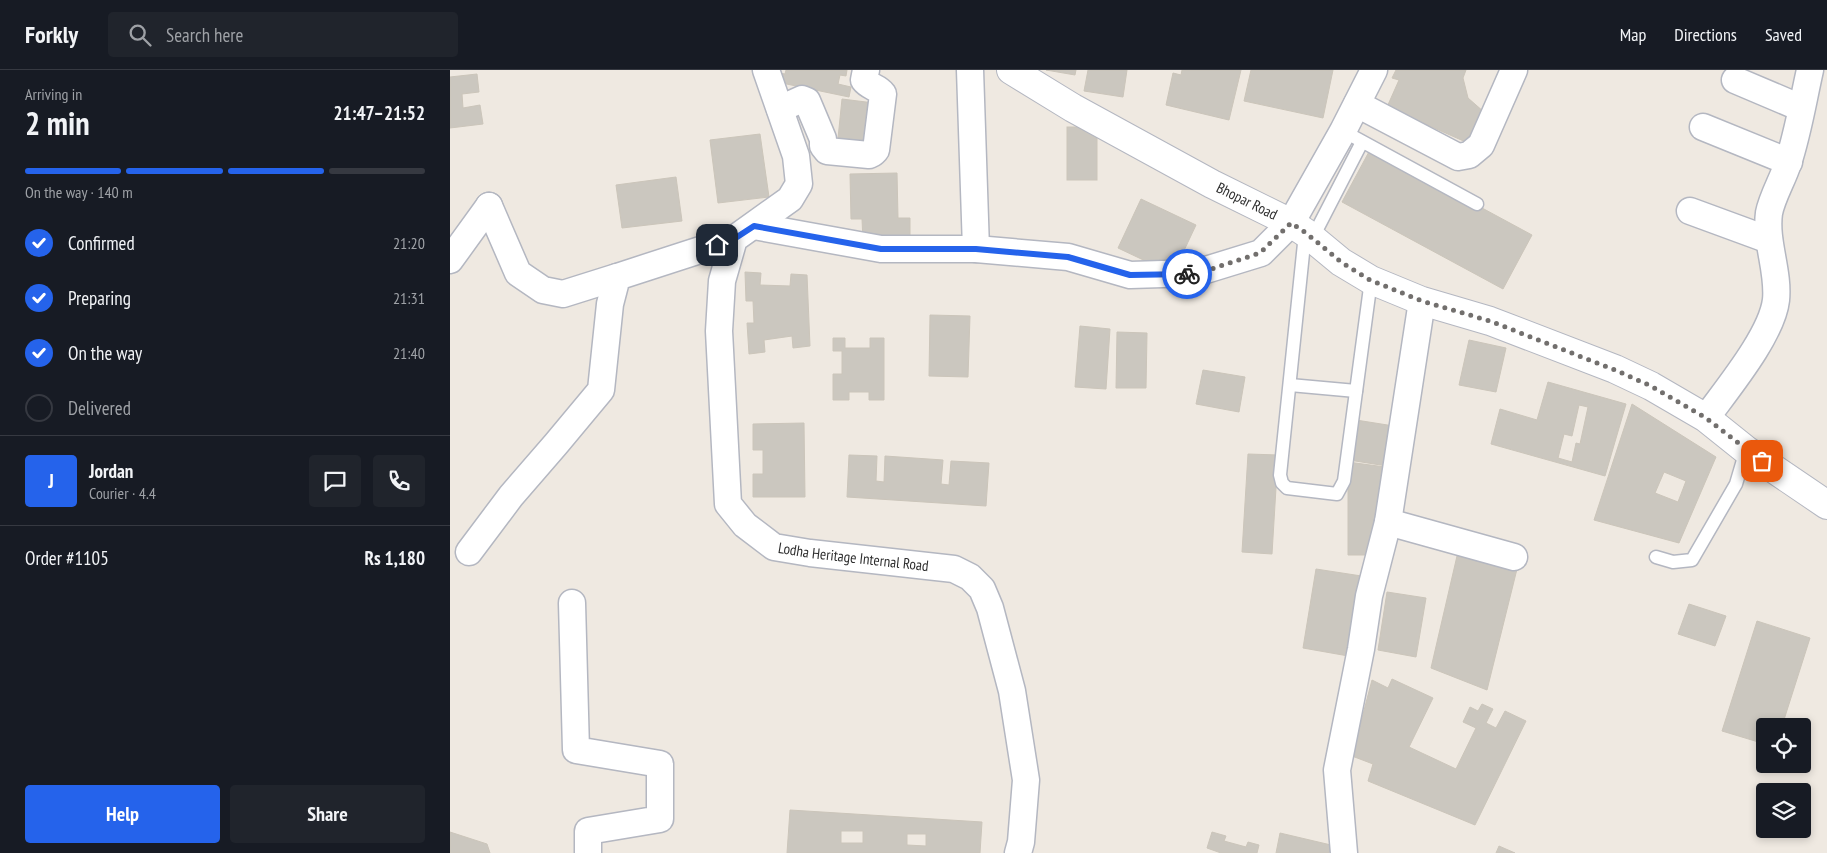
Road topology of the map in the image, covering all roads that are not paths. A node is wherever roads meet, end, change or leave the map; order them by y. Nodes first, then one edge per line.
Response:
1 (766, 70) edge
2 (866, 70) edge
3 (970, 70) edge
4 (1011, 70) edge
5 (1374, 70) edge
6 (1514, 70) edge
7 (1810, 70) edge
8 (1735, 80) dead end
9 (1357, 104) junction
10 (1801, 108) junction
11 (780, 109) junction
12 (1703, 128) dead end
13 (1353, 137) junction
14 (1789, 162) junction
15 (1477, 204) dead end
16 (1690, 211) dead end
17 (744, 232) junction
18 (1303, 232) junction
19 (1770, 240) junction
20 (976, 249) junction
21 (450, 260) edge
22 (616, 277) junction
23 (1370, 280) junction
24 (1422, 301) junction
25 (1290, 385) junction
26 (1356, 391) junction
27 (1706, 418) junction
28 (1746, 450) junction
29 (1827, 505) edge
30 (1388, 522) junction
31 (468, 552) dead end
32 (1514, 557) dead end
33 (1656, 558) dead end
34 (572, 603) dead end
35 (588, 853) edge
36 (1018, 853) edge
37 (1344, 853) edge

1 - 11 street
2 - 11 street
3 - 20 street
4 - 18 street, Bhopar Road
5 - 9 street
6 - 9 street
7 - 10 street
8 - 10 street
9 - 13 street
10 - 14 street
11 - 17 street
12 - 14 street
13 - 15 lane
13 - 18 street
14 - 19 street
16 - 19 street
17 - 20 street
17 - 22 street
17 - 36 street, Lodha Heritage Internal Road
18 - 20 street
18 - 23 street, Bhopar Road
18 - 25 lane
19 - 27 street
21 - 22 street
22 - 31 street
23 - 24 street, Bhopar Road
23 - 26 lane
24 - 27 street, Bhopar Road
24 - 30 street
25 - 26 lane
25 - 26 lane
27 - 28 street, Bhopar Road
28 - 29 street, Bhopar Road
28 - 33 lane
30 - 32 street
30 - 37 street
34 - 35 street

